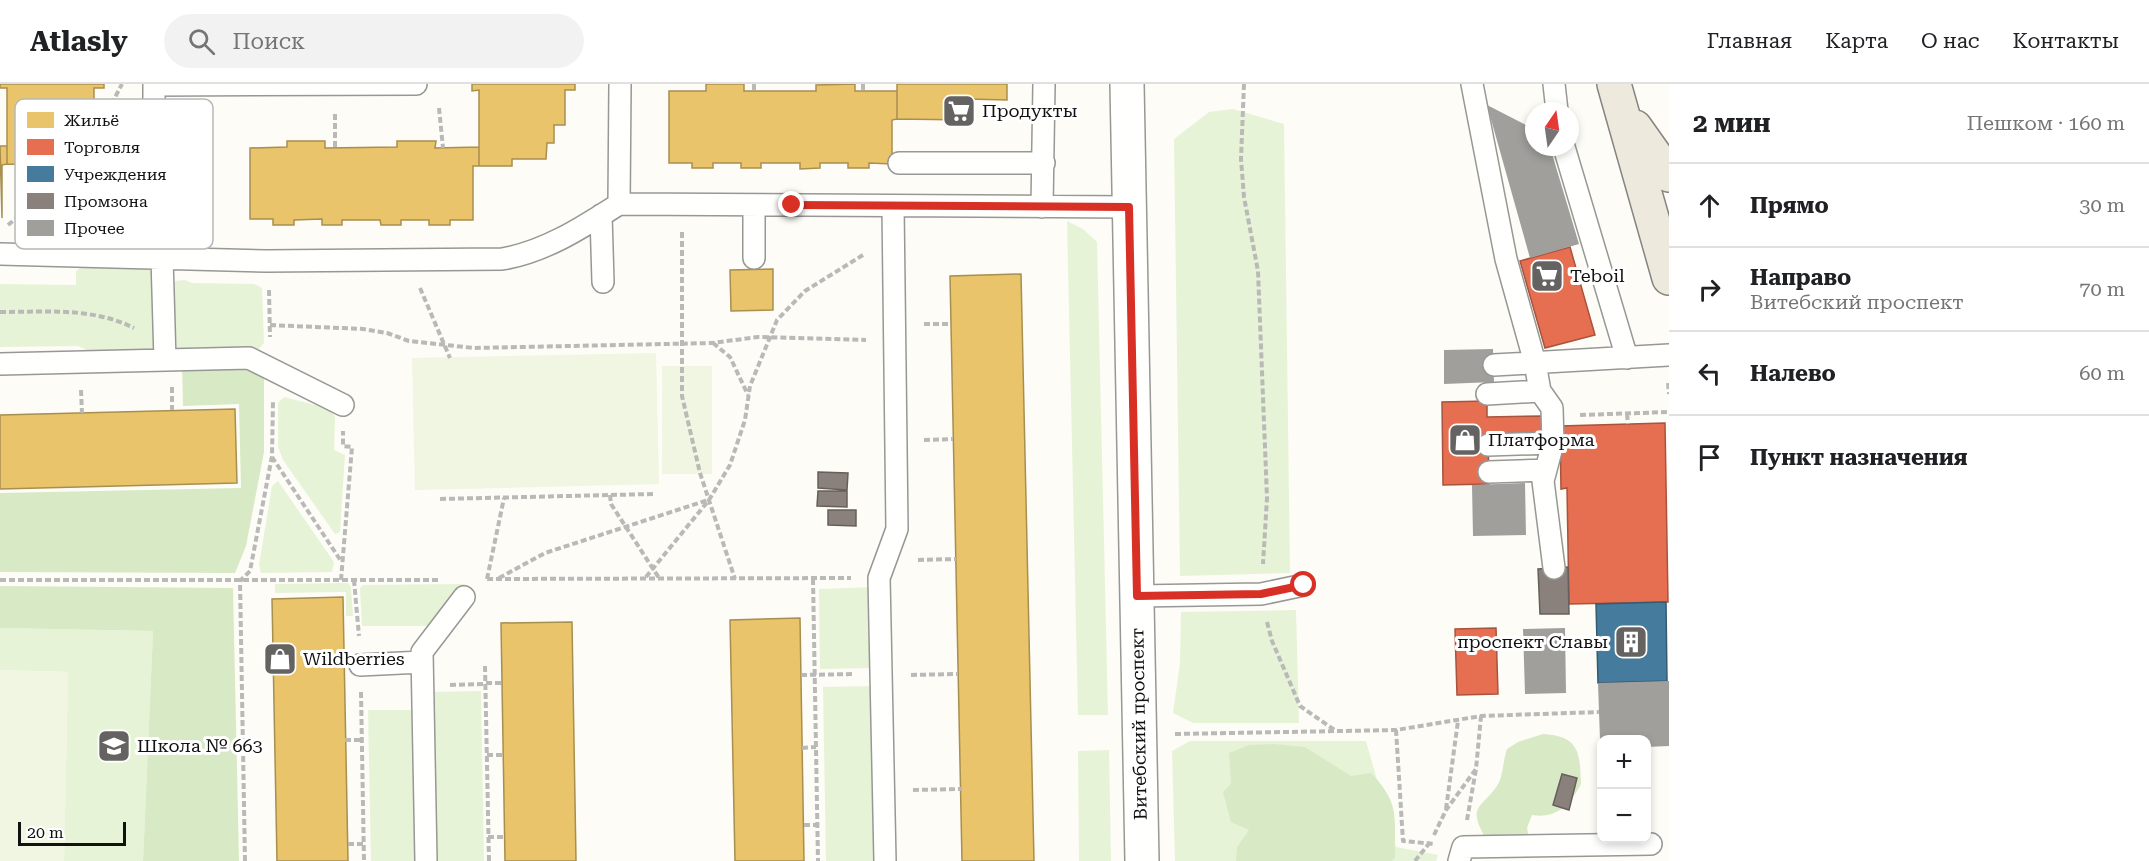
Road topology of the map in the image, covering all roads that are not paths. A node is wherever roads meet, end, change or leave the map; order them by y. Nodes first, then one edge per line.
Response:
1 (154, 84) edge
2 (416, 84) edge
3 (620, 84) edge
4 (1044, 84) edge
5 (1127, 84) edge
6 (1472, 84) edge
7 (1554, 84) edge
8 (1618, 96) edge
9 (154, 99) edge
10 (1556, 102) edge
11 (1567, 156) edge
12 (899, 163) dead end
13 (1044, 163) junction
14 (1669, 174) edge
15 (754, 205) junction
16 (893, 206) junction
17 (1042, 207) junction
18 (1129, 207) junction
19 (610, 209) junction
20 (158, 249) edge
21 (0, 254) edge
22 (158, 258) junction
23 (754, 258) dead end
24 (1669, 278) edge
25 (603, 282) dead end
26 (165, 354) junction
27 (1669, 355) edge
28 (1627, 358) junction
29 (1535, 363) junction
30 (0, 364) edge
31 (1494, 365) dead end
32 (1540, 391) junction
33 (1487, 394) dead end
34 (343, 405) road end
35 (1553, 443) junction
36 (1488, 445) dead end
37 (1546, 470) junction
38 (1489, 472) dead end
39 (1554, 568) dead end
40 (1304, 585) dead end
41 (470, 588) road end
42 (1137, 596) junction
43 (422, 662) junction
44 (360, 665) road end
45 (1651, 844) dead end
46 (1461, 854) edge
47 (426, 861) edge
48 (885, 861) edge
49 (1142, 861) edge

1 - 2 lane
1 - 9 lane
3 - 19 lane
4 - 13 lane
5 - 18 street, Витебский проспект
6 - 29 lane
7 - 10 lane
8 - 14 main road
8 - 24 main road
11 - 28 lane
12 - 13 lane
13 - 17 lane
15 - 16 lane
15 - 19 lane
15 - 23 lane
16 - 17 lane
16 - 48 lane
17 - 18 lane
18 - 42 street, Витебский проспект
19 - 22 lane
19 - 25 lane
20 - 22 lane
21 - 22 lane
22 - 26 lane
26 - 30 lane
26 - 34 lane
27 - 28 lane
28 - 29 lane
29 - 31 lane
29 - 32 lane
32 - 33 lane
32 - 35 lane
35 - 36 lane
35 - 37 lane
37 - 38 lane
37 - 39 lane
40 - 42 lane
41 - 43 lane
42 - 49 street, Витебский проспект
43 - 44 lane
43 - 47 lane
45 - 46 lane

